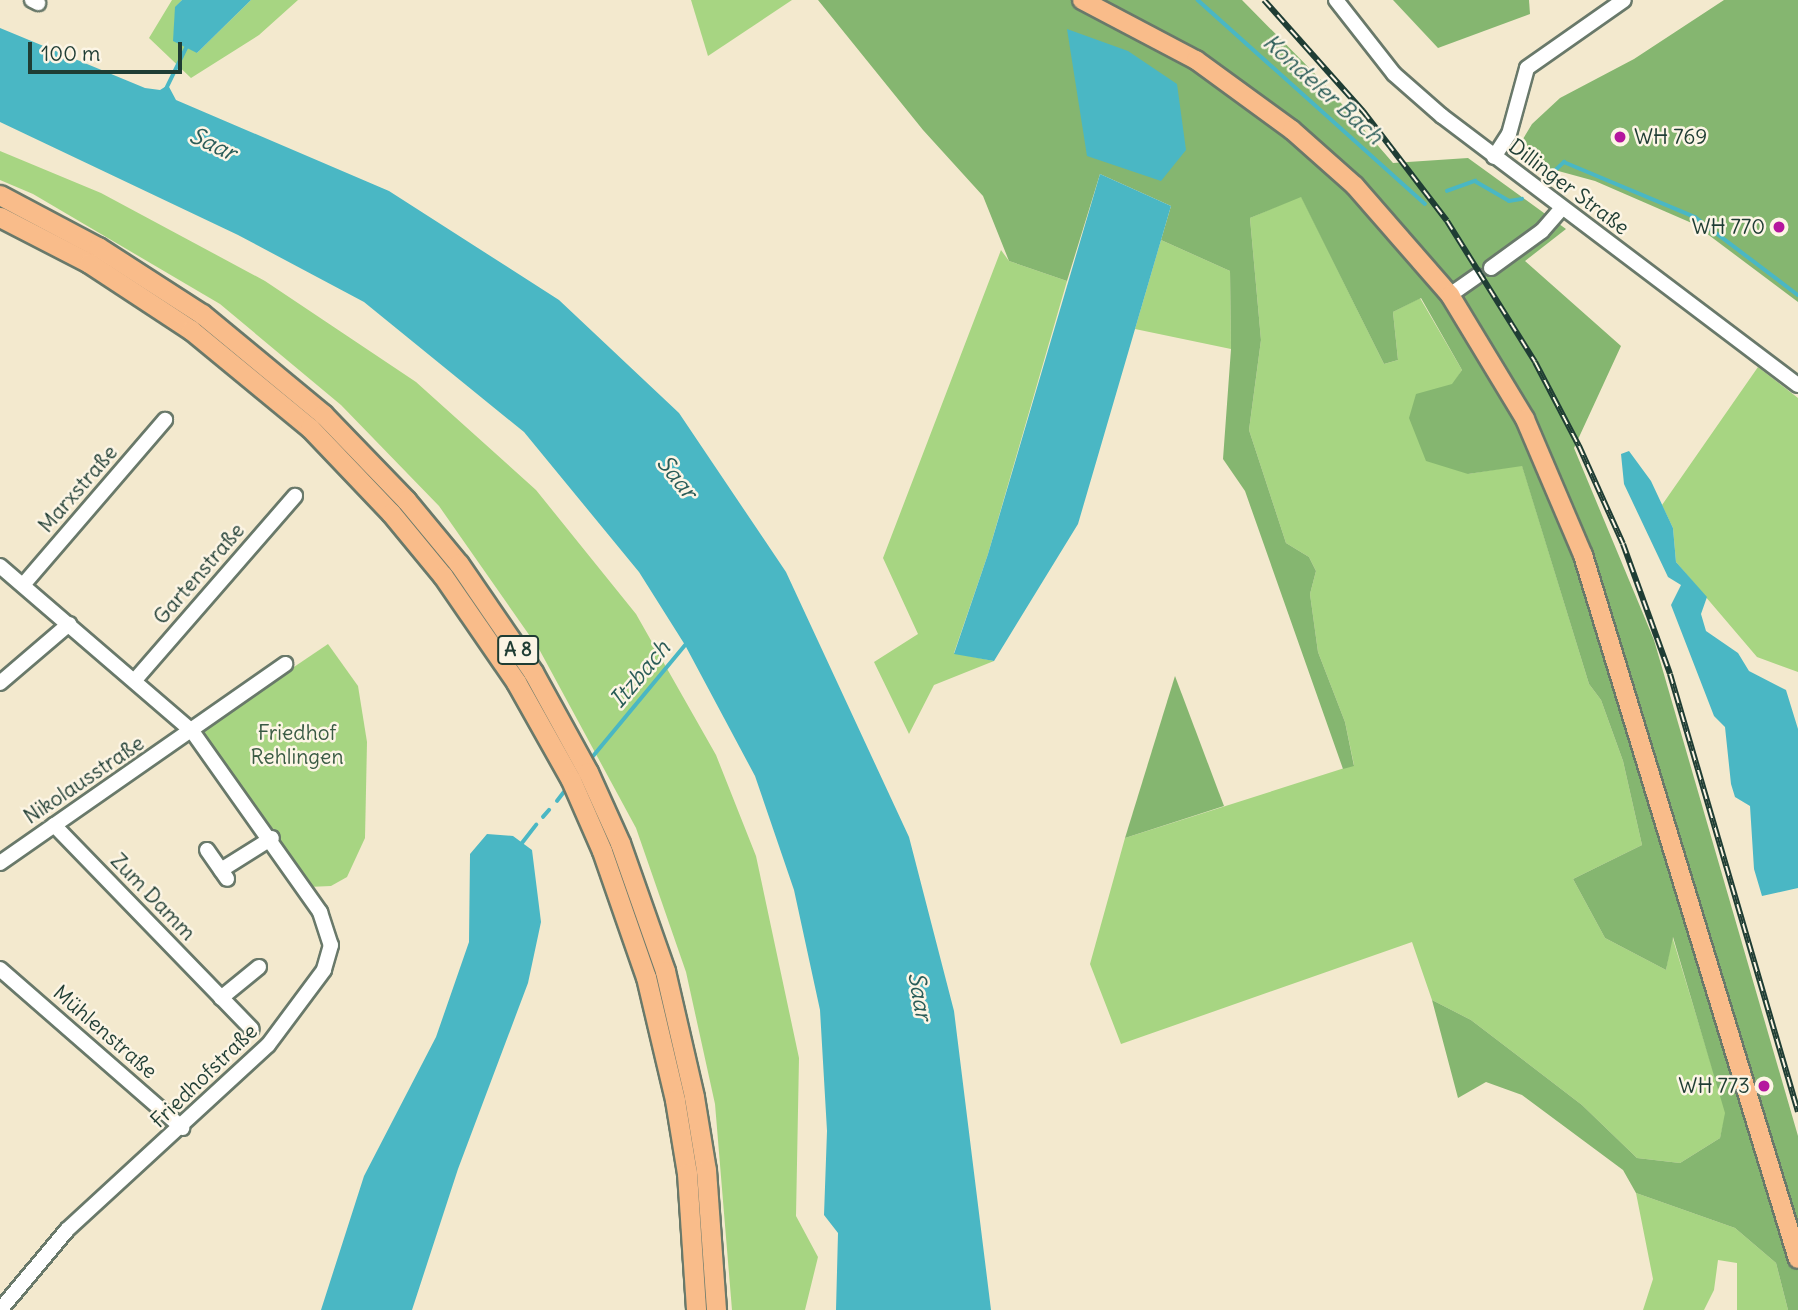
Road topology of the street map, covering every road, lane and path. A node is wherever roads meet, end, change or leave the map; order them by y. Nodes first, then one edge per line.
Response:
1 (1082, 0) edge
2 (1336, 0) edge
3 (1624, 0) edge
4 (1494, 158) junction
5 (0, 195) edge
6 (1562, 208) junction
7 (0, 217) edge
8 (1491, 268) dead end
9 (1478, 276) dead end
10 (1457, 290) dead end
11 (1798, 385) edge
12 (165, 420) dead end
13 (295, 496) dead end
14 (0, 566) edge
15 (23, 585) junction
16 (69, 624) junction
17 (285, 664) dead end
18 (135, 680) junction
19 (0, 683) edge
20 (192, 731) junction
21 (54, 825) junction
22 (272, 838) junction
23 (208, 850) dead end
24 (0, 863) edge
25 (259, 967) dead end
26 (0, 970) edge
27 (221, 998) junction
28 (252, 1029) dead end
29 (182, 1128) junction
30 (1798, 1259) edge
31 (0, 1310) edge
32 (696, 1310) edge
33 (716, 1310) edge

1 - 30 main road
2 - 4 street, Dillinger Straße
3 - 4 street
4 - 6 street, Dillinger Straße
5 - 33 highway, A 8
6 - 8 street
6 - 11 street, Dillinger Straße
7 - 32 highway, A 8
9 - 10 street
12 - 15 street, Marxstraße
13 - 18 street, Gartenstraße
14 - 15 street, Friedhofstraße
15 - 16 street, Friedhofstraße
16 - 18 street, Friedhofstraße
16 - 19 street
17 - 20 street, Nikolausstraße
18 - 20 street, Friedhofstraße
20 - 21 street, Nikolausstraße
20 - 22 street, Friedhofstraße
21 - 24 street, Nikolausstraße
21 - 27 street, Zum Damm
22 - 23 street
22 - 29 street, Friedhofstraße
25 - 27 street
26 - 29 street, Mühlenstraße
27 - 28 street, Zum Damm
29 - 31 street, Friedhofstraße

